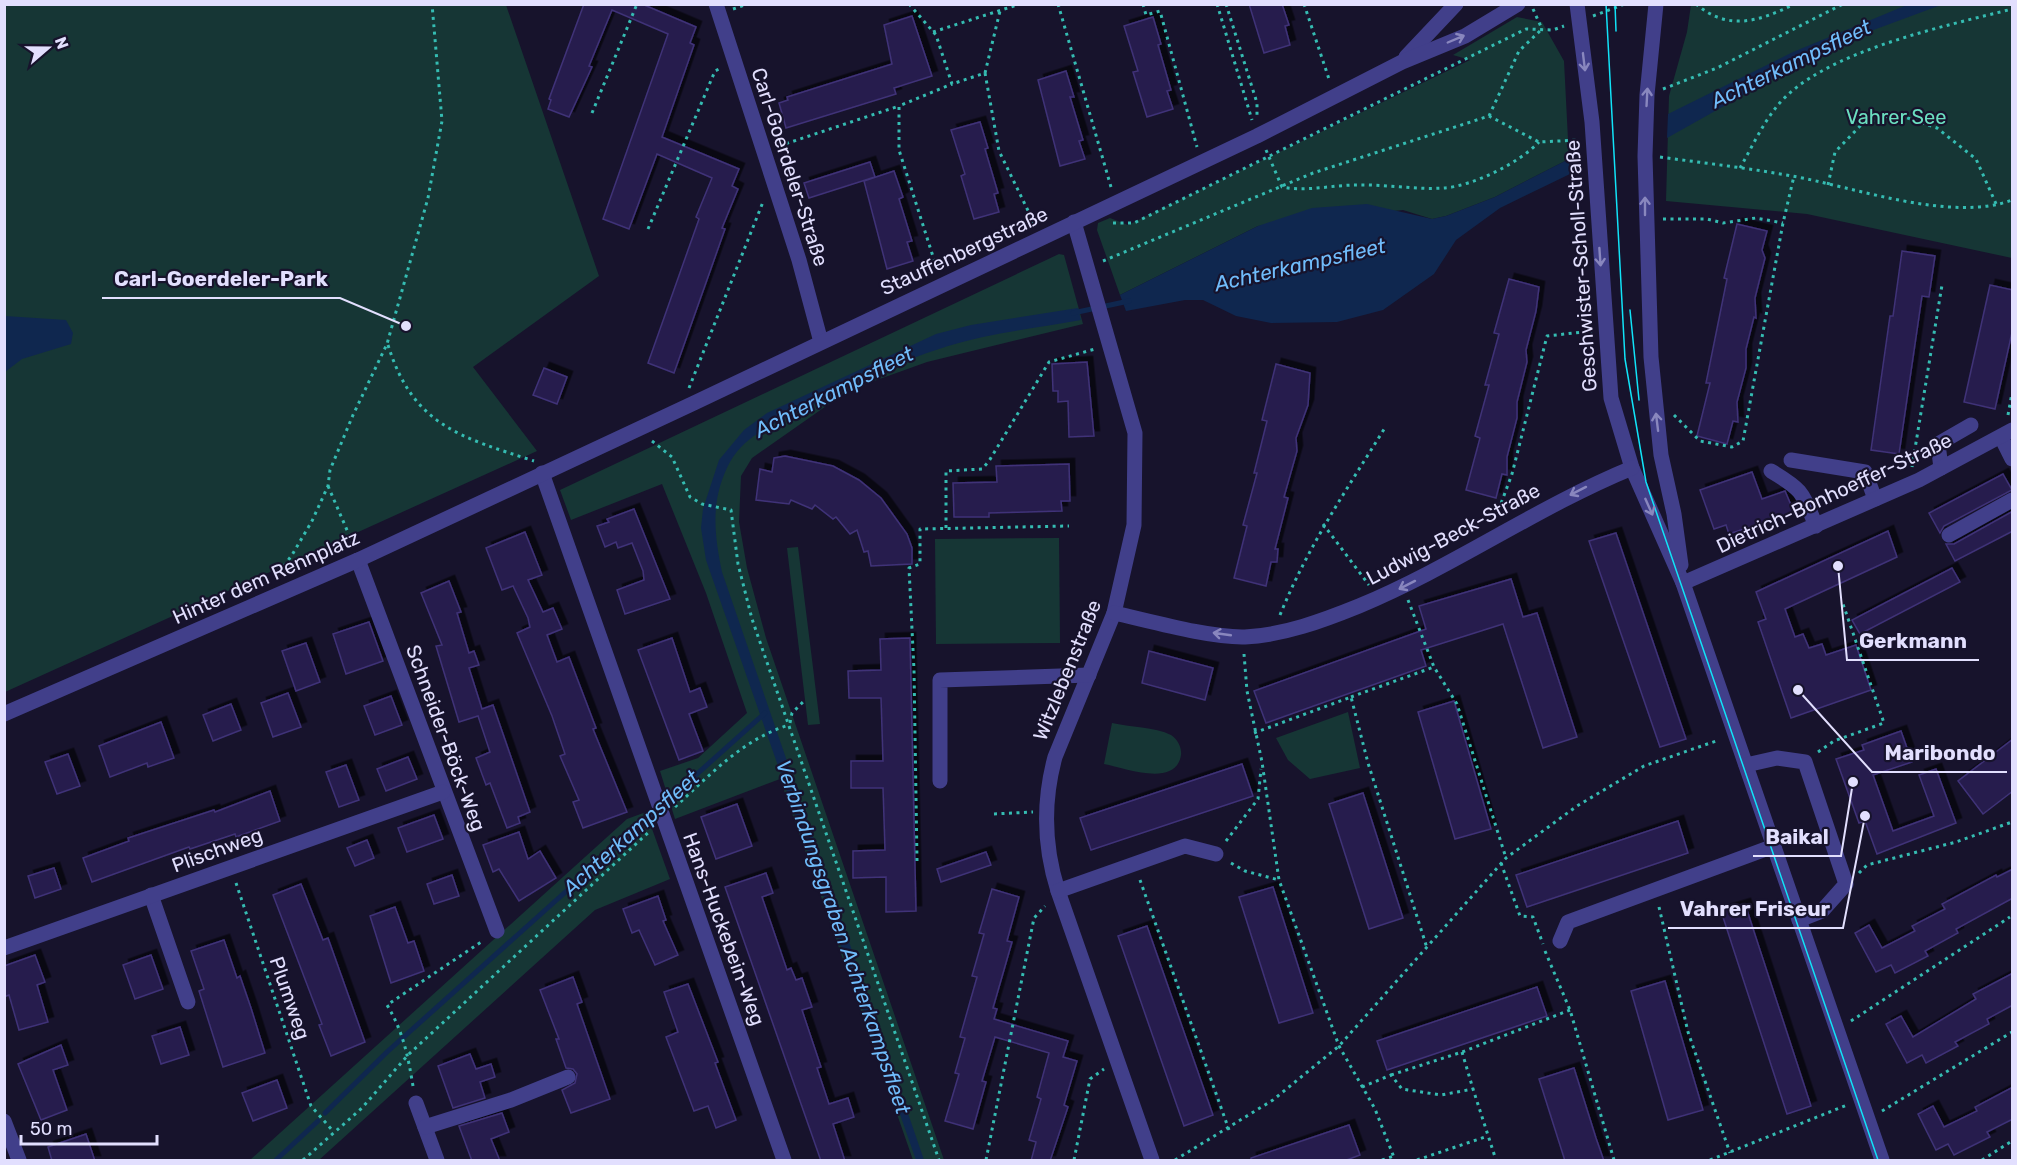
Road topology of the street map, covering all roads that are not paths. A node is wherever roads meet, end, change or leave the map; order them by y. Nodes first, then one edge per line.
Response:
1 (716, 4) edge
2 (1456, 4) edge
3 (1518, 4) edge
4 (1577, 4) edge
5 (1656, 4) edge
6 (1402, 62) junction
7 (1074, 222) junction
8 (821, 342) junction
9 (1971, 425) dead end
10 (2007, 433) edge
11 (2013, 459) edge
12 (1791, 460) dead end
13 (1632, 468) junction
14 (1941, 468) junction
15 (1771, 471) dead end
16 (542, 473) junction
17 (1875, 498) junction
18 (2013, 500) edge
19 (1816, 526) junction
20 (1949, 535) dead end
21 (358, 560) junction
22 (1683, 583) junction
23 (1114, 613) junction
24 (1089, 675) junction
25 (4, 714) edge
26 (1746, 765) junction
27 (940, 781) dead end
28 (443, 792) junction
29 (1774, 846) junction
30 (1216, 854) road end
31 (1058, 891) junction
32 (152, 895) junction
33 (1799, 920) junction
34 (497, 931) road end
35 (1560, 941) road end
36 (4, 948) edge
37 (188, 1002) dead end
38 (568, 1077) dead end
39 (416, 1103) road end
40 (4, 1121) edge
41 (425, 1127) junction
42 (18, 1161) edge
43 (436, 1161) edge
44 (784, 1161) edge
45 (1152, 1161) edge
46 (1882, 1161) edge

1 - 8 street, Carl-Goerdeler-Straße
2 - 6 street, Stauffenbergstraße
6 -> 3 street, Stauffenbergstraße
4 -> 13 street, Geschwister-Scholl-Straße
22 -> 5 street, Geschwister-Scholl-Straße
6 - 7 street, Stauffenbergstraße
7 - 8 street, Stauffenbergstraße
7 - 23 street, Witzlebenstraße
8 - 16 street, Stauffenbergstraße
9 - 14 street
10 - 11 street, Dietrich-Bonhoeffer-Straße
10 - 14 street, Dietrich-Bonhoeffer-Straße
12 - 17 street
13 -> 22 street, Geschwister-Scholl-Straße
13 -> 23 street, Ludwig-Beck-Straße
14 - 17 street, Dietrich-Bonhoeffer-Straße
15 - 19 street
16 - 21 street, Hinter dem Rennplatz
16 - 44 street, Hans-Huckebein-Weg
17 - 19 street, Dietrich-Bonhoeffer-Straße
18 - 20 street
19 - 22 street, Dietrich-Bonhoeffer-Straße
21 - 25 street, Hinter dem Rennplatz
21 - 28 street, Schneider-Böck-Weg
22 - 26 street, Geschwister-Scholl-Straße
23 - 24 street, Witzlebenstraße
24 - 27 street
24 - 31 street, Witzlebenstraße
26 - 29 street, Geschwister-Scholl-Straße
26 - 33 street
28 - 32 street, Plischweg
28 - 34 street, Schneider-Böck-Weg
29 - 33 street, Geschwister-Scholl-Straße
29 - 35 street
30 - 31 street
31 - 45 street, Witzlebenstraße
32 - 36 street, Plischweg
32 - 37 street
33 - 46 street, Geschwister-Scholl-Straße
38 - 41 street
39 - 41 street
40 - 42 street
41 - 43 street

